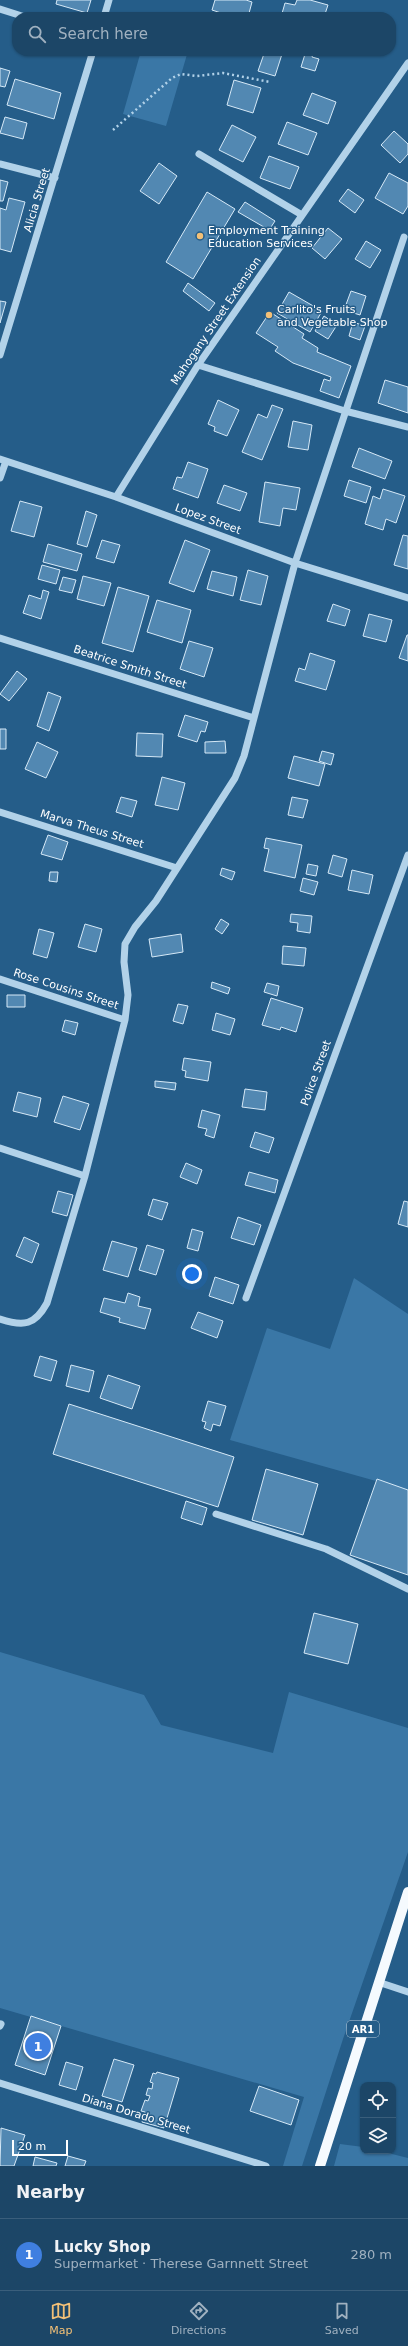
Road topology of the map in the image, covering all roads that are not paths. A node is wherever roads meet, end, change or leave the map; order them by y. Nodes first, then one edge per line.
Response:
1 (109, 0) edge
2 (0, 9) edge
3 (105, 12) edge
4 (12, 13) edge
5 (92, 56) edge
6 (408, 63) edge
7 (199, 154) dead end
8 (0, 164) edge
9 (55, 178) junction
10 (302, 215) junction
11 (404, 237) dead end
12 (0, 355) edge
13 (198, 366) junction
14 (346, 411) junction
15 (408, 427) edge
16 (3, 460) edge
17 (0, 478) edge
18 (116, 497) junction
19 (295, 563) junction
20 (408, 598) edge
21 (0, 638) edge
22 (254, 718) junction
23 (0, 812) edge
24 (408, 854) edge
25 (177, 868) junction
26 (0, 979) edge
27 (125, 1020) junction
28 (0, 1148) edge
29 (84, 1176) junction
30 (246, 1298) dead end
31 (0, 1319) edge
32 (216, 1514) dead end
33 (408, 1589) edge
34 (408, 1892) edge
35 (378, 1982) junction
36 (408, 1992) edge
37 (0, 2083) edge
38 (266, 2166) edge
39 (320, 2166) edge

1 - 3 street
2 - 4 street
5 - 9 street, Alicia Street
6 - 10 street, Mahogany Street Extension
7 - 10 street
8 - 9 street
9 - 12 street, Alicia Street
10 - 13 street, Mahogany Street Extension
11 - 14 street
13 - 14 street
13 - 18 street, Mahogany Street Extension
14 - 15 street
14 - 19 street
16 - 17 street
16 - 18 street, Lopez Street
18 - 19 street, Lopez Street
19 - 20 street, Lopez Street
19 - 22 street
21 - 22 street, Beatrice Smith Street
22 - 25 street
23 - 25 street, Marva Theus Street
24 - 30 street, Police Street
25 - 27 street
26 - 27 street, Rose Cousins Street
27 - 29 street
28 - 29 street
29 - 31 street
32 - 33 street
34 - 35 main road, AR1
35 - 36 street
35 - 39 main road, AR1
37 - 38 street, Diana Dorado Street

